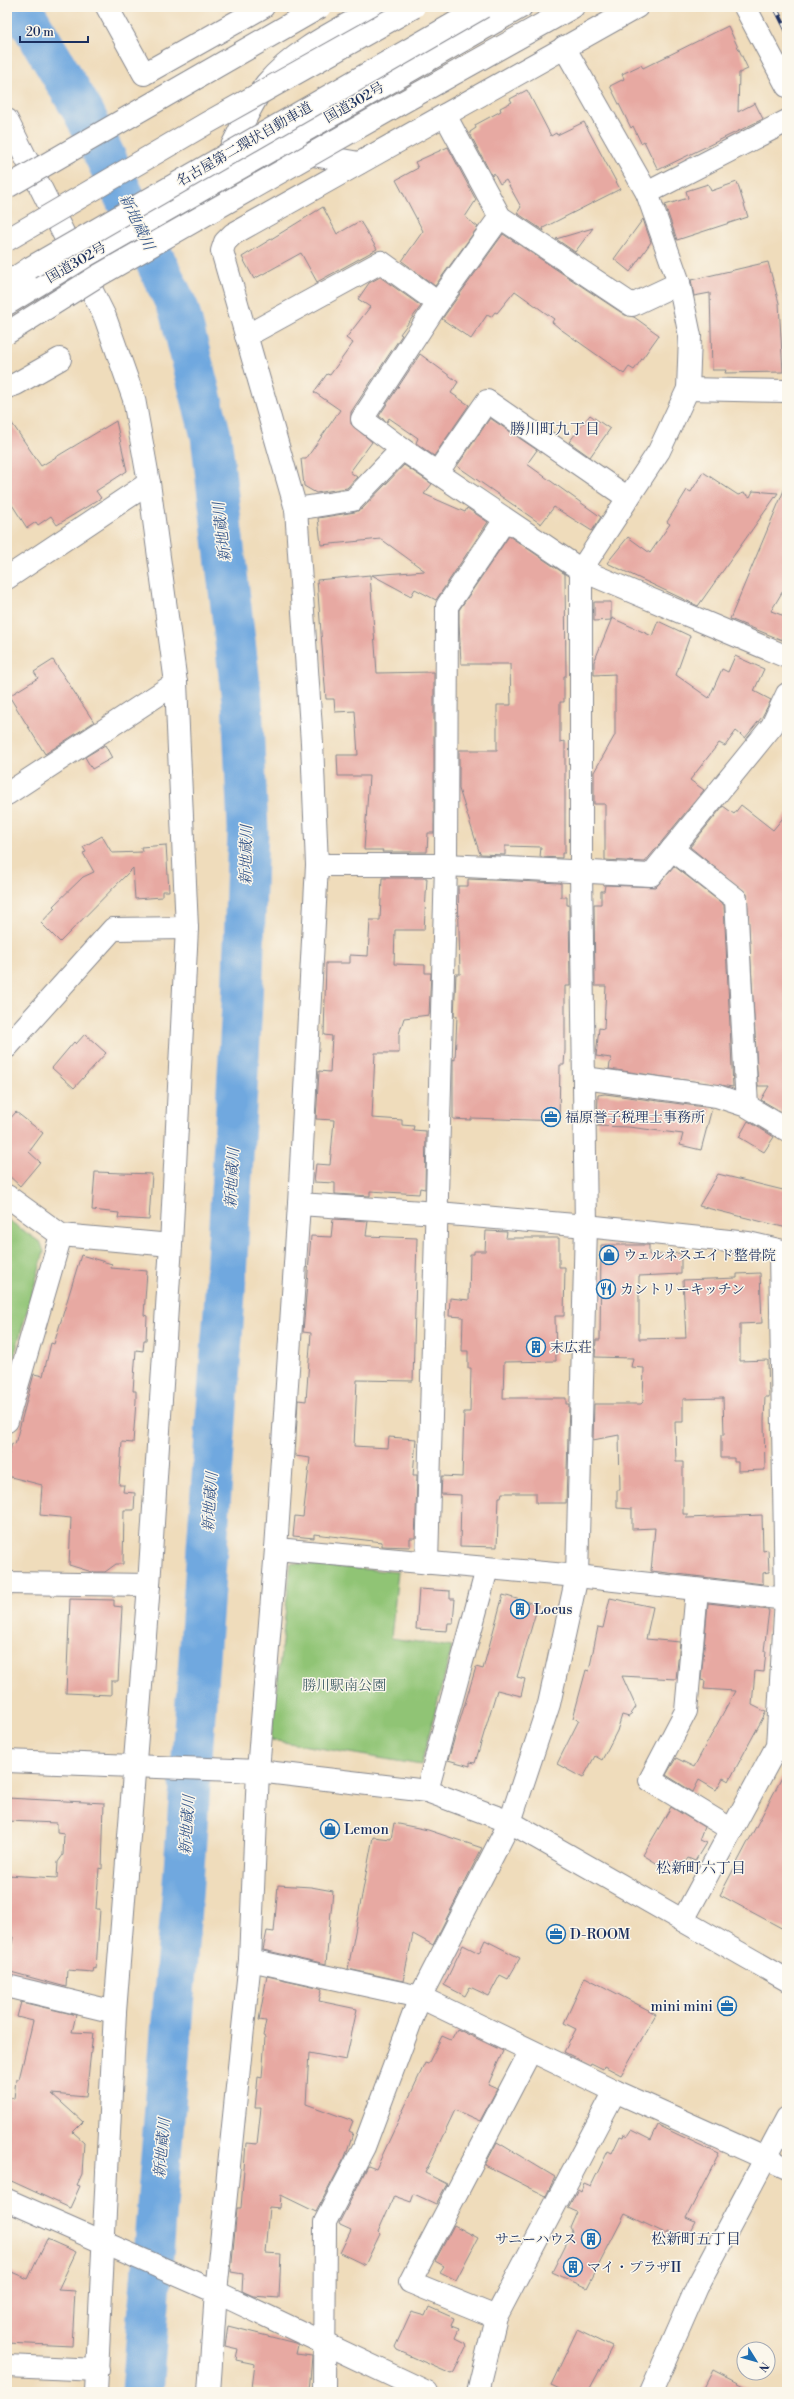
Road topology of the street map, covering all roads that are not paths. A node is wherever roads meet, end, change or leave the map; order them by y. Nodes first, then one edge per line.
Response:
1 (107, 7) edge
2 (263, 7) edge
3 (320, 7) edge
4 (380, 7) edge
5 (414, 7) edge
6 (483, 7) edge
7 (522, 7) edge
8 (574, 7) edge
9 (637, 7) edge
10 (745, 7) edge
11 (246, 46) dead end
12 (564, 47) junction
13 (787, 86) edge
14 (445, 115) junction
15 (7, 120) edge
16 (787, 120) edge
17 (273, 148) junction
18 (359, 163) junction
19 (7, 187) edge
20 (647, 193) junction
21 (187, 198) junction
22 (500, 217) junction
23 (7, 240) edge
24 (85, 256) junction
25 (7, 283) edge
26 (679, 283) junction
27 (438, 303) junction
28 (7, 304) edge
29 (7, 334) edge
30 (246, 336) junction
31 (60, 359) dead end
32 (7, 387) edge
33 (688, 390) junction
34 (787, 391) edge
35 (402, 450) junction
36 (437, 473) junction
37 (149, 483) junction
38 (628, 498) junction
39 (296, 509) junction
40 (505, 520) junction
41 (581, 570) junction
42 (7, 578) edge
43 (787, 657) edge
44 (176, 683) junction
45 (787, 694) edge
46 (7, 794) edge
47 (672, 849) junction
48 (317, 865) junction
49 (446, 865) junction
50 (581, 872) junction
51 (187, 928) junction
52 (7, 1047) edge
53 (584, 1078) junction
54 (747, 1106) junction
55 (787, 1130) edge
56 (7, 1196) edge
57 (299, 1204) junction
58 (438, 1213) junction
59 (586, 1226) junction
60 (62, 1236) junction
61 (170, 1245) junction
62 (784, 1252) edge
63 (7, 1421) edge
64 (276, 1549) junction
65 (427, 1563) junction
66 (487, 1569) junction
67 (577, 1576) junction
68 (7, 1582) edge
69 (149, 1585) junction
70 (697, 1590) junction
71 (787, 1599) edge
72 (782, 1746) edge
73 (7, 1761) edge
74 (137, 1766) junction
75 (257, 1771) junction
76 (427, 1791) junction
77 (510, 1822) junction
78 (732, 1830) junction
79 (683, 1920) junction
80 (250, 1960) junction
81 (787, 1980) edge
82 (7, 1986) edge
83 (420, 1997) junction
84 (115, 2012) junction
85 (530, 2052) junction
86 (615, 2091) junction
87 (787, 2118) edge
88 (765, 2156) junction
89 (787, 2168) edge
90 (7, 2200) edge
91 (112, 2247) junction
92 (216, 2292) junction
93 (496, 2317) junction
94 (324, 2344) junction
95 (7, 2366) edge
96 (98, 2370) junction
97 (96, 2392) edge
98 (209, 2392) edge
99 (324, 2392) edge
100 (427, 2392) edge
101 (478, 2392) edge
102 (651, 2392) edge

1 - 2 main road
2 - 11 main road
3 - 19 main road, bridge
4 - 21 main road, 国道302号
5 - 23 main road, bridge
6 - 25 main road, 名古屋第二環状自動車道, bridge
7 - 17 main road, 国道302号
8 - 29 main road, bridge
9 - 12 main road
10 - 13 main road
12 - 14 main road
12 - 20 main road
14 - 18 main road
14 - 22 main road
15 - 24 main road
16 - 20 main road
17 - 18 main road
17 - 21 main road, 国道302号
18 - 30 main road
20 - 26 main road
21 - 24 main road, 国道302号
22 - 26 main road
22 - 27 main road
24 - 28 main road, 国道302号
24 - 37 main road
26 - 33 main road
27 - 30 main road
27 - 35 main road
30 - 39 main road
31 - 32 main road
33 - 34 main road
33 - 38 main road
35 - 36 main road
35 - 39 main road
36 - 38 main road
36 - 40 main road
37 - 42 main road
37 - 44 main road
38 - 41 main road
39 - 48 main road
40 - 41 main road
40 - 49 main road
41 - 43 main road
41 - 50 main road
44 - 46 main road
44 - 51 main road
45 - 47 main road
47 - 50 main road
47 - 54 main road
48 - 49 main road
48 - 57 main road
49 - 50 main road
49 - 58 main road
50 - 53 main road
51 - 52 main road
51 - 61 main road
53 - 54 main road
53 - 59 main road
54 - 55 main road
56 - 60 main road
57 - 58 main road
57 - 64 main road
58 - 59 main road
58 - 65 main road
59 - 62 main road
59 - 67 main road
60 - 61 main road
60 - 63 main road
61 - 69 main road
62 - 71 main road
64 - 65 main road
64 - 75 main road
65 - 66 main road
66 - 67 main road
66 - 76 main road
67 - 70 main road
67 - 77 main road
68 - 69 main road
69 - 74 main road
70 - 71 main road
70 - 78 main road
71 - 72 main road
72 - 78 main road
73 - 74 main road
74 - 75 main road
74 - 84 main road
75 - 76 main road
75 - 80 main road
76 - 77 main road
77 - 79 main road
77 - 83 main road
78 - 79 main road
79 - 81 main road
80 - 83 main road
80 - 92 main road
82 - 84 main road
83 - 85 main road
83 - 94 main road
84 - 91 main road
85 - 86 main road
85 - 93 main road
86 - 88 main road
86 - 93 main road
87 - 88 main road
88 - 89 main road
88 - 102 main road
90 - 91 main road
91 - 92 main road
91 - 96 main road
92 - 94 main road
92 - 98 main road
93 - 101 main road
94 - 99 main road
94 - 100 main road
95 - 96 main road
96 - 97 main road

